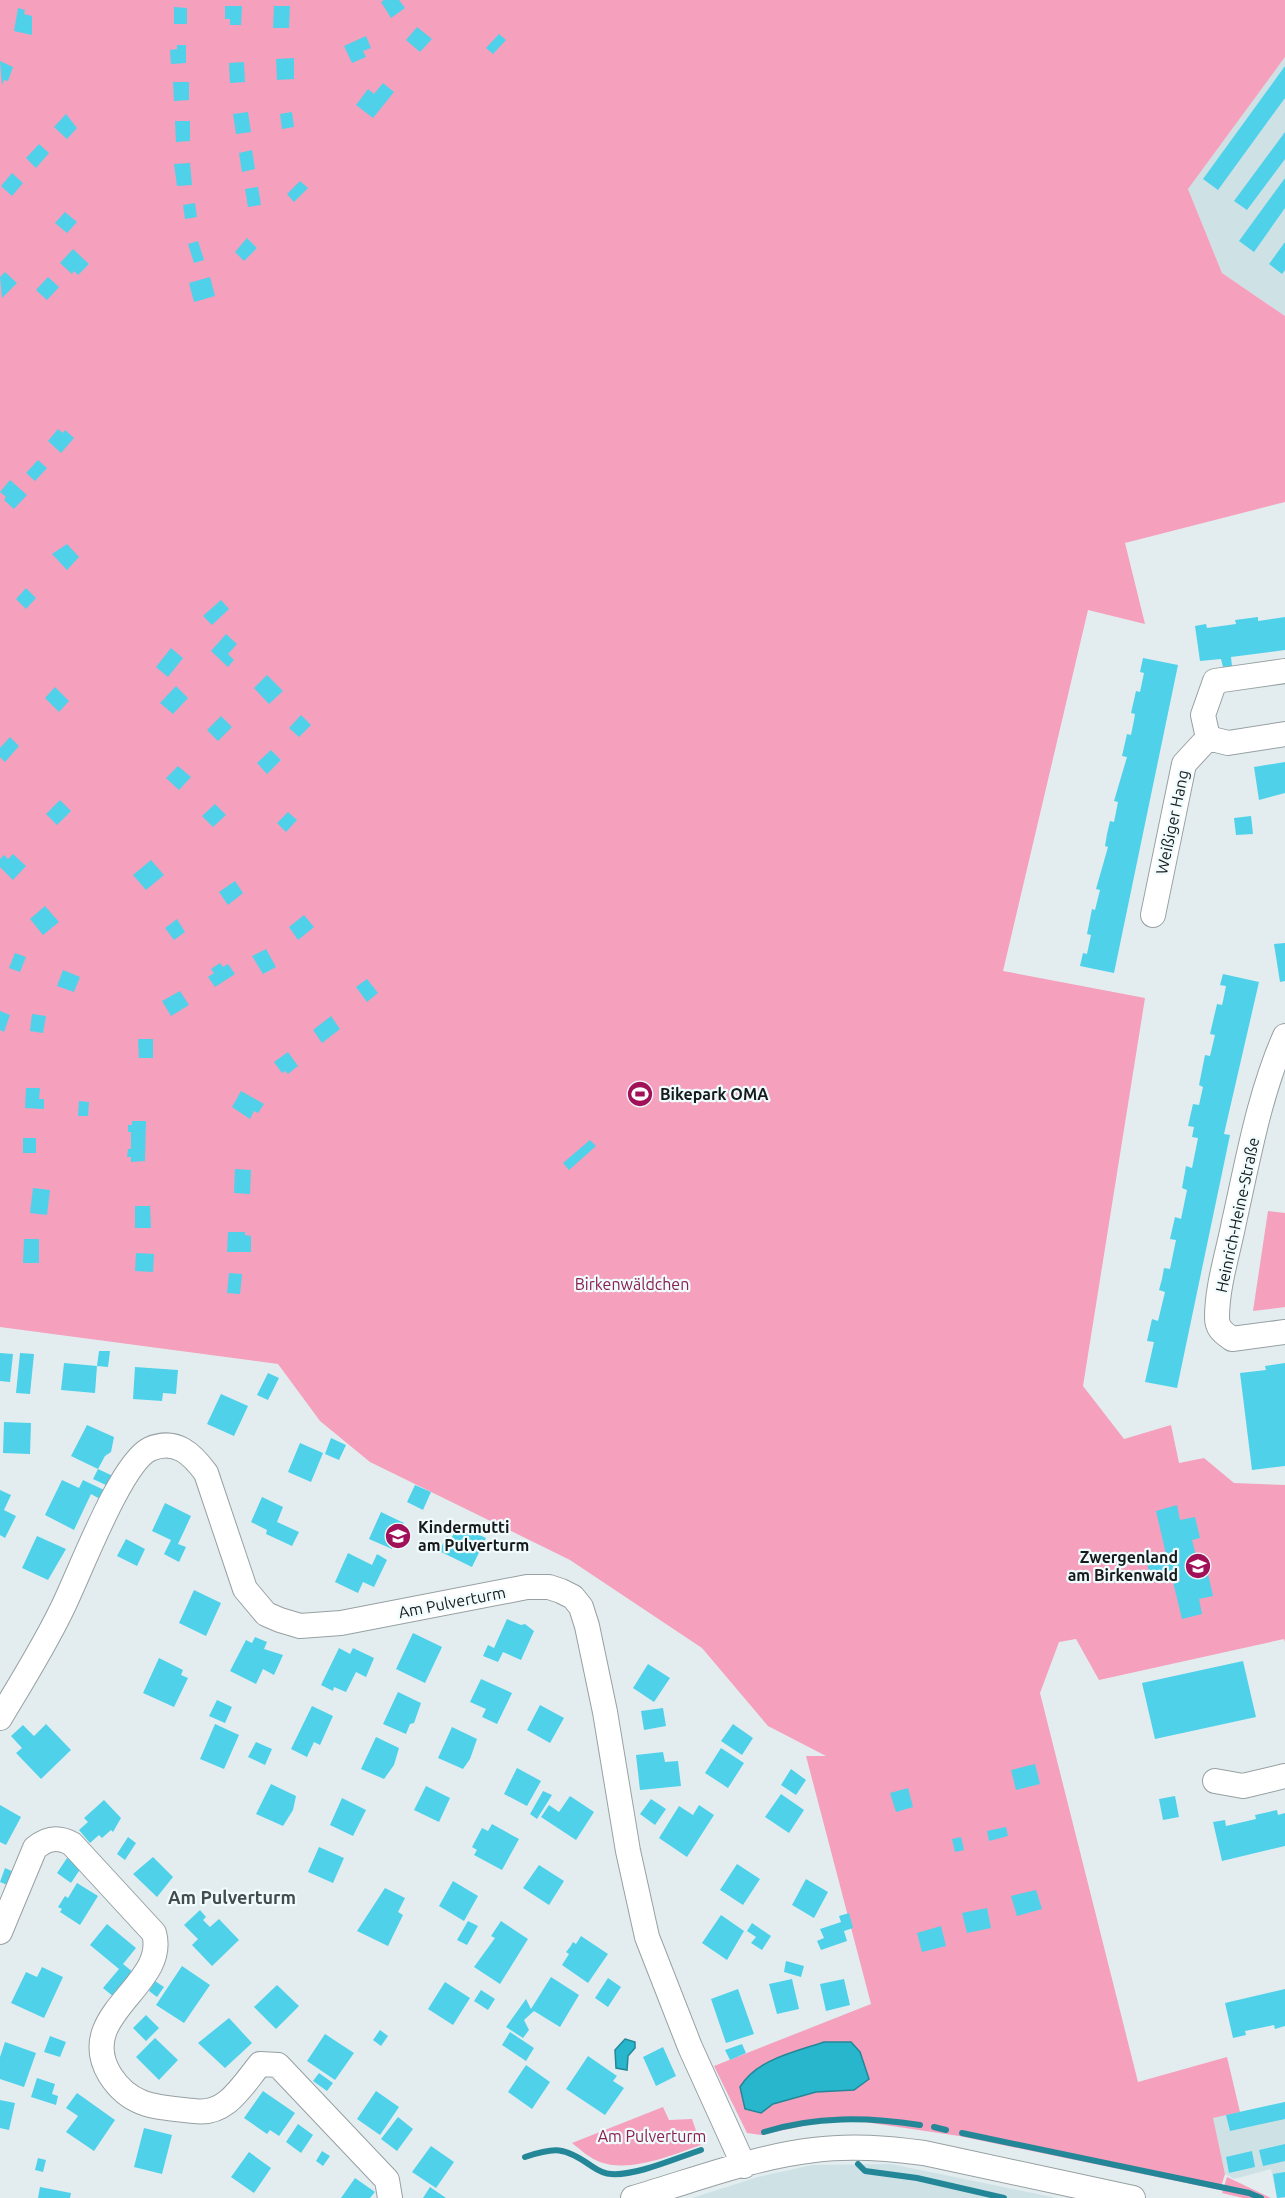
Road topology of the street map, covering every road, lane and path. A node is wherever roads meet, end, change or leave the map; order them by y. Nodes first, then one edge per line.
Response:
1 (1285, 671) edge
2 (1205, 727) junction
3 (1285, 734) edge
4 (1153, 915) dead end
5 (1285, 1036) edge
6 (1285, 1332) edge
7 (0, 1718) edge
8 (1285, 1776) edge
9 (1215, 1781) dead end
10 (0, 1932) edge
11 (744, 2166) junction
12 (390, 2198) edge
13 (633, 2198) edge
14 (1132, 2198) edge

1 - 2 street, Weißiger Hang
2 - 3 street
2 - 4 street, Weißiger Hang
5 - 6 street, Heinrich-Heine-Straße
7 - 11 street, Am Pulverturm
8 - 9 street
10 - 12 street
11 - 13 street
11 - 14 street

